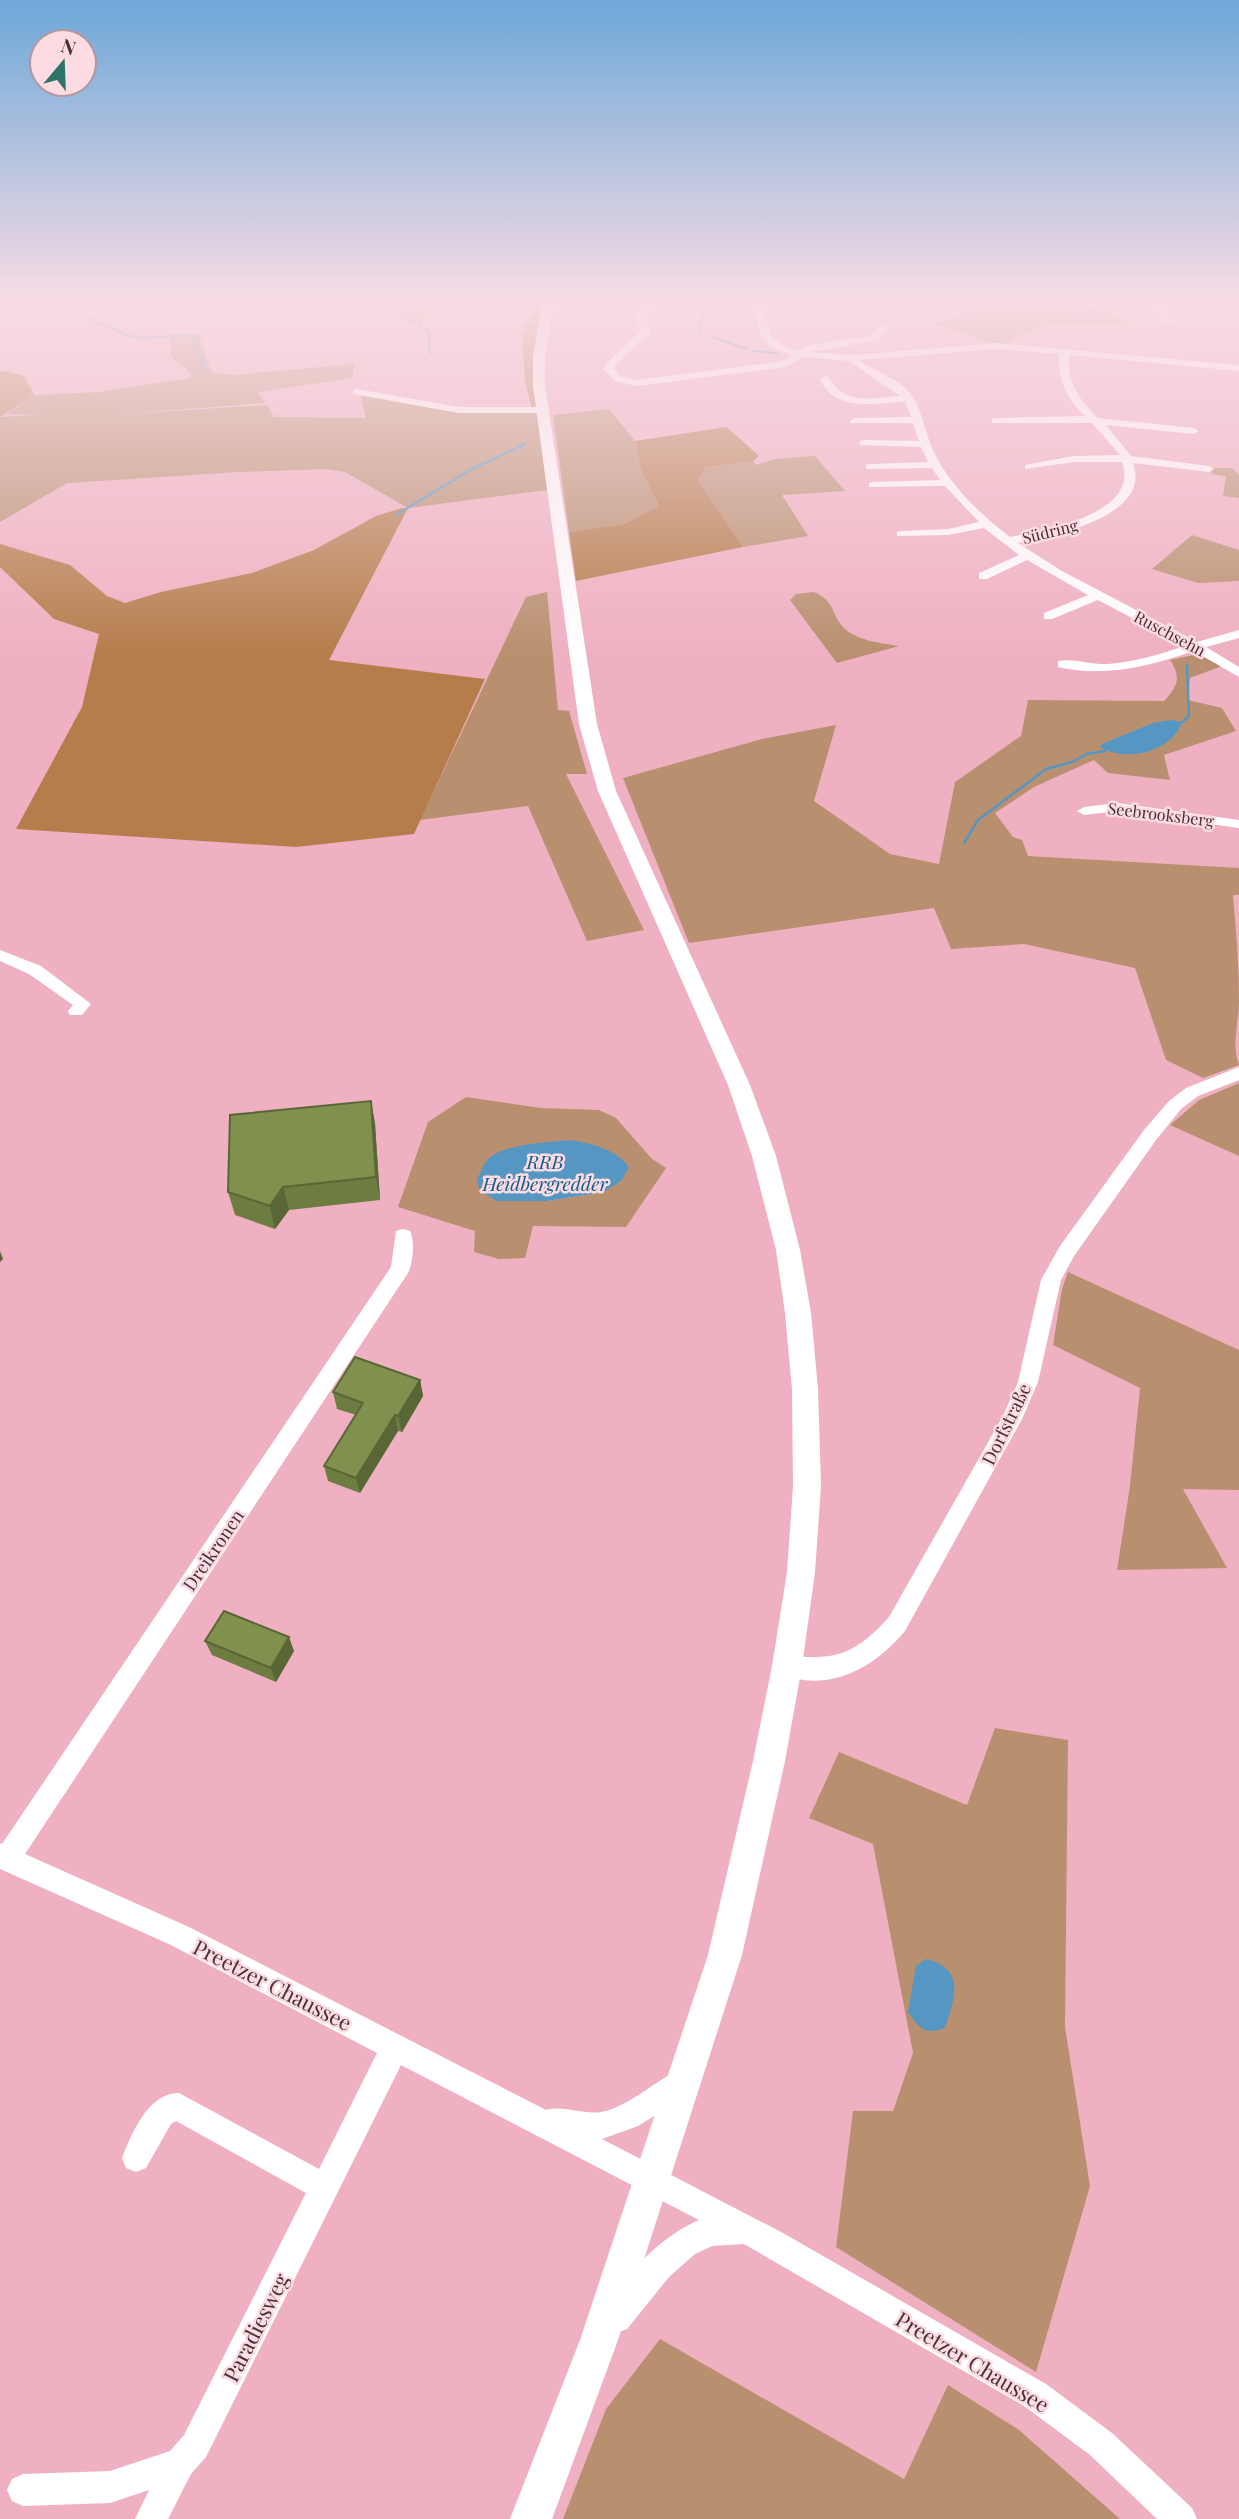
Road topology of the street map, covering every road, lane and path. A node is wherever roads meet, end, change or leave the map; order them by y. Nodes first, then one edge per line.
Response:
1 (543, 420) edge
2 (916, 420) joint
3 (1093, 420) junction
4 (855, 421) dead end
5 (996, 421) dead end
6 (1194, 431) dead end
7 (864, 443) dead end
8 (925, 444) junction
9 (1127, 459) junction
10 (936, 465) junction
11 (870, 467) dead end
12 (1029, 467) dead end
13 (1209, 469) dead end
14 (948, 483) junction
15 (873, 485) dead end
16 (988, 524) junction
17 (901, 534) dead end
18 (1008, 541) junction
19 (1028, 555) junction
20 (983, 576) dead end
21 (1069, 578) joint
22 (1100, 595) junction
23 (1048, 616) dead end
24 (1239, 634) edge
25 (1198, 646) junction
26 (1063, 664) dead end
27 (1239, 673) edge
28 (1084, 811) dead end
29 (1239, 824) edge
30 (0, 955) edge
31 (76, 1011) dead end
32 (1239, 1073) edge
33 (403, 1236) dead end
34 (787, 1666) junction
35 (4, 1857) edge
36 (395, 2047) junction
37 (685, 2080) junction
38 (542, 2123) junction
39 (136, 2158) dead end
40 (652, 2180) junction
41 (325, 2188) junction
42 (746, 2229) junction
43 (599, 2340) junction
44 (180, 2463) junction
45 (23, 2490) dead end
46 (151, 2519) edge
47 (531, 2519) edge
48 (1181, 2519) edge

1 - 34 main road
2 - 4 street
2 - 8 street, Südring
3 - 5 street
3 - 6 street
3 - 9 street
7 - 8 street
8 - 10 street, Südring
9 - 12 street
9 - 13 street
9 - 18 street, Südring
10 - 11 street
10 - 14 street, Südring
14 - 15 street
14 - 16 street, Südring
16 - 17 street
16 - 18 street, Südring
18 - 19 street, Südring
19 - 20 street
19 - 21 street, Südring
21 - 22 street, Ruschsehn
22 - 23 street
22 - 25 street, Ruschsehn
24 - 25 street
25 - 26 street
25 - 27 street, Ruschsehn
28 - 29 street, Seebrooksberg
30 - 31 street
32 - 34 street, Dorfstraße
33 - 35 street, Dreikronen
34 - 37 main road
35 - 36 street, Preetzer Chaussee
36 - 38 street, Preetzer Chaussee
36 - 41 street, Paradiesweg
37 - 38 street, Preetzer Chaussee
37 - 40 main road
38 - 40 street, Preetzer Chaussee
39 - 41 street
40 - 42 street, Preetzer Chaussee
40 - 43 main road
41 - 44 street, Paradiesweg
42 - 43 street
42 - 48 street, Preetzer Chaussee
43 - 47 main road
44 - 45 street
44 - 46 street, Paradiesweg

